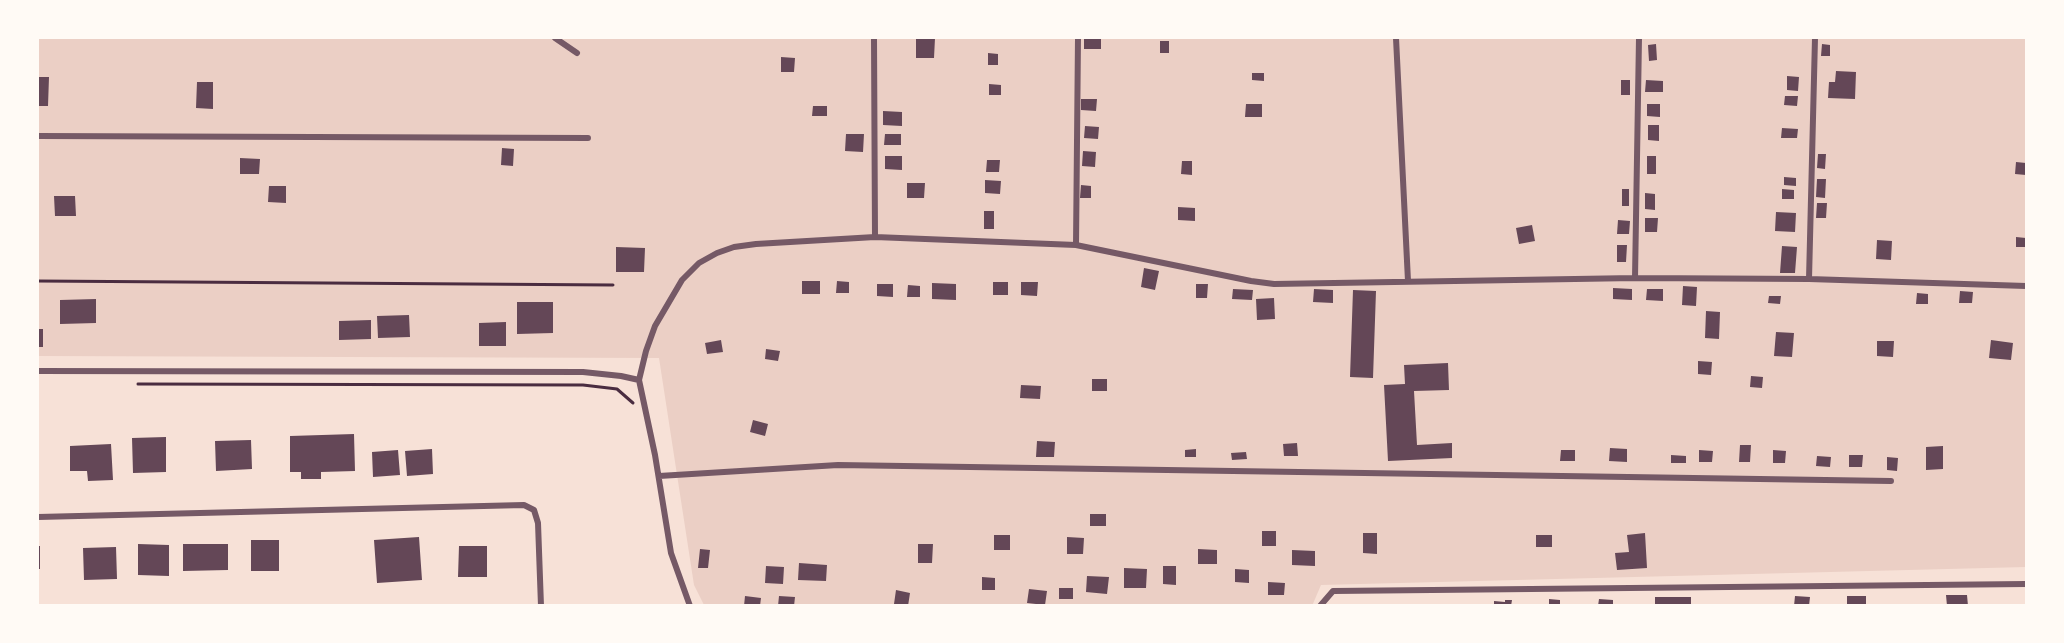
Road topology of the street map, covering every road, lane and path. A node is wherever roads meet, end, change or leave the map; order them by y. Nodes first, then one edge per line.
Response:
1 (555, 38) edge
2 (874, 38) edge
3 (1078, 38) edge
4 (1396, 38) edge
5 (1640, 38) edge
6 (1815, 38) edge
7 (577, 53) dead end
8 (38, 136) edge
9 (588, 138) dead end
10 (875, 237) junction
11 (1076, 245) junction
12 (1635, 278) junction
13 (1809, 279) junction
14 (38, 281) edge
15 (1408, 281) junction
16 (613, 285) dead end
17 (2026, 286) edge
18 (38, 371) edge
19 (639, 380) junction
20 (132, 384) dead end
21 (634, 413) dead end
22 (659, 476) junction
23 (1891, 481) dead end
24 (38, 517) edge
25 (2026, 585) edge
26 (542, 606) edge
27 (690, 606) edge
28 (1320, 606) edge

1 - 7 street
2 - 10 street
3 - 11 street
4 - 15 street
5 - 12 street
6 - 13 street
8 - 9 street
10 - 11 street
10 - 19 street
11 - 15 street
12 - 13 street
12 - 15 street
13 - 17 street
14 - 16 path
18 - 19 street
19 - 22 street
20 - 21 path
22 - 23 street
22 - 27 street
24 - 26 street
25 - 28 street

